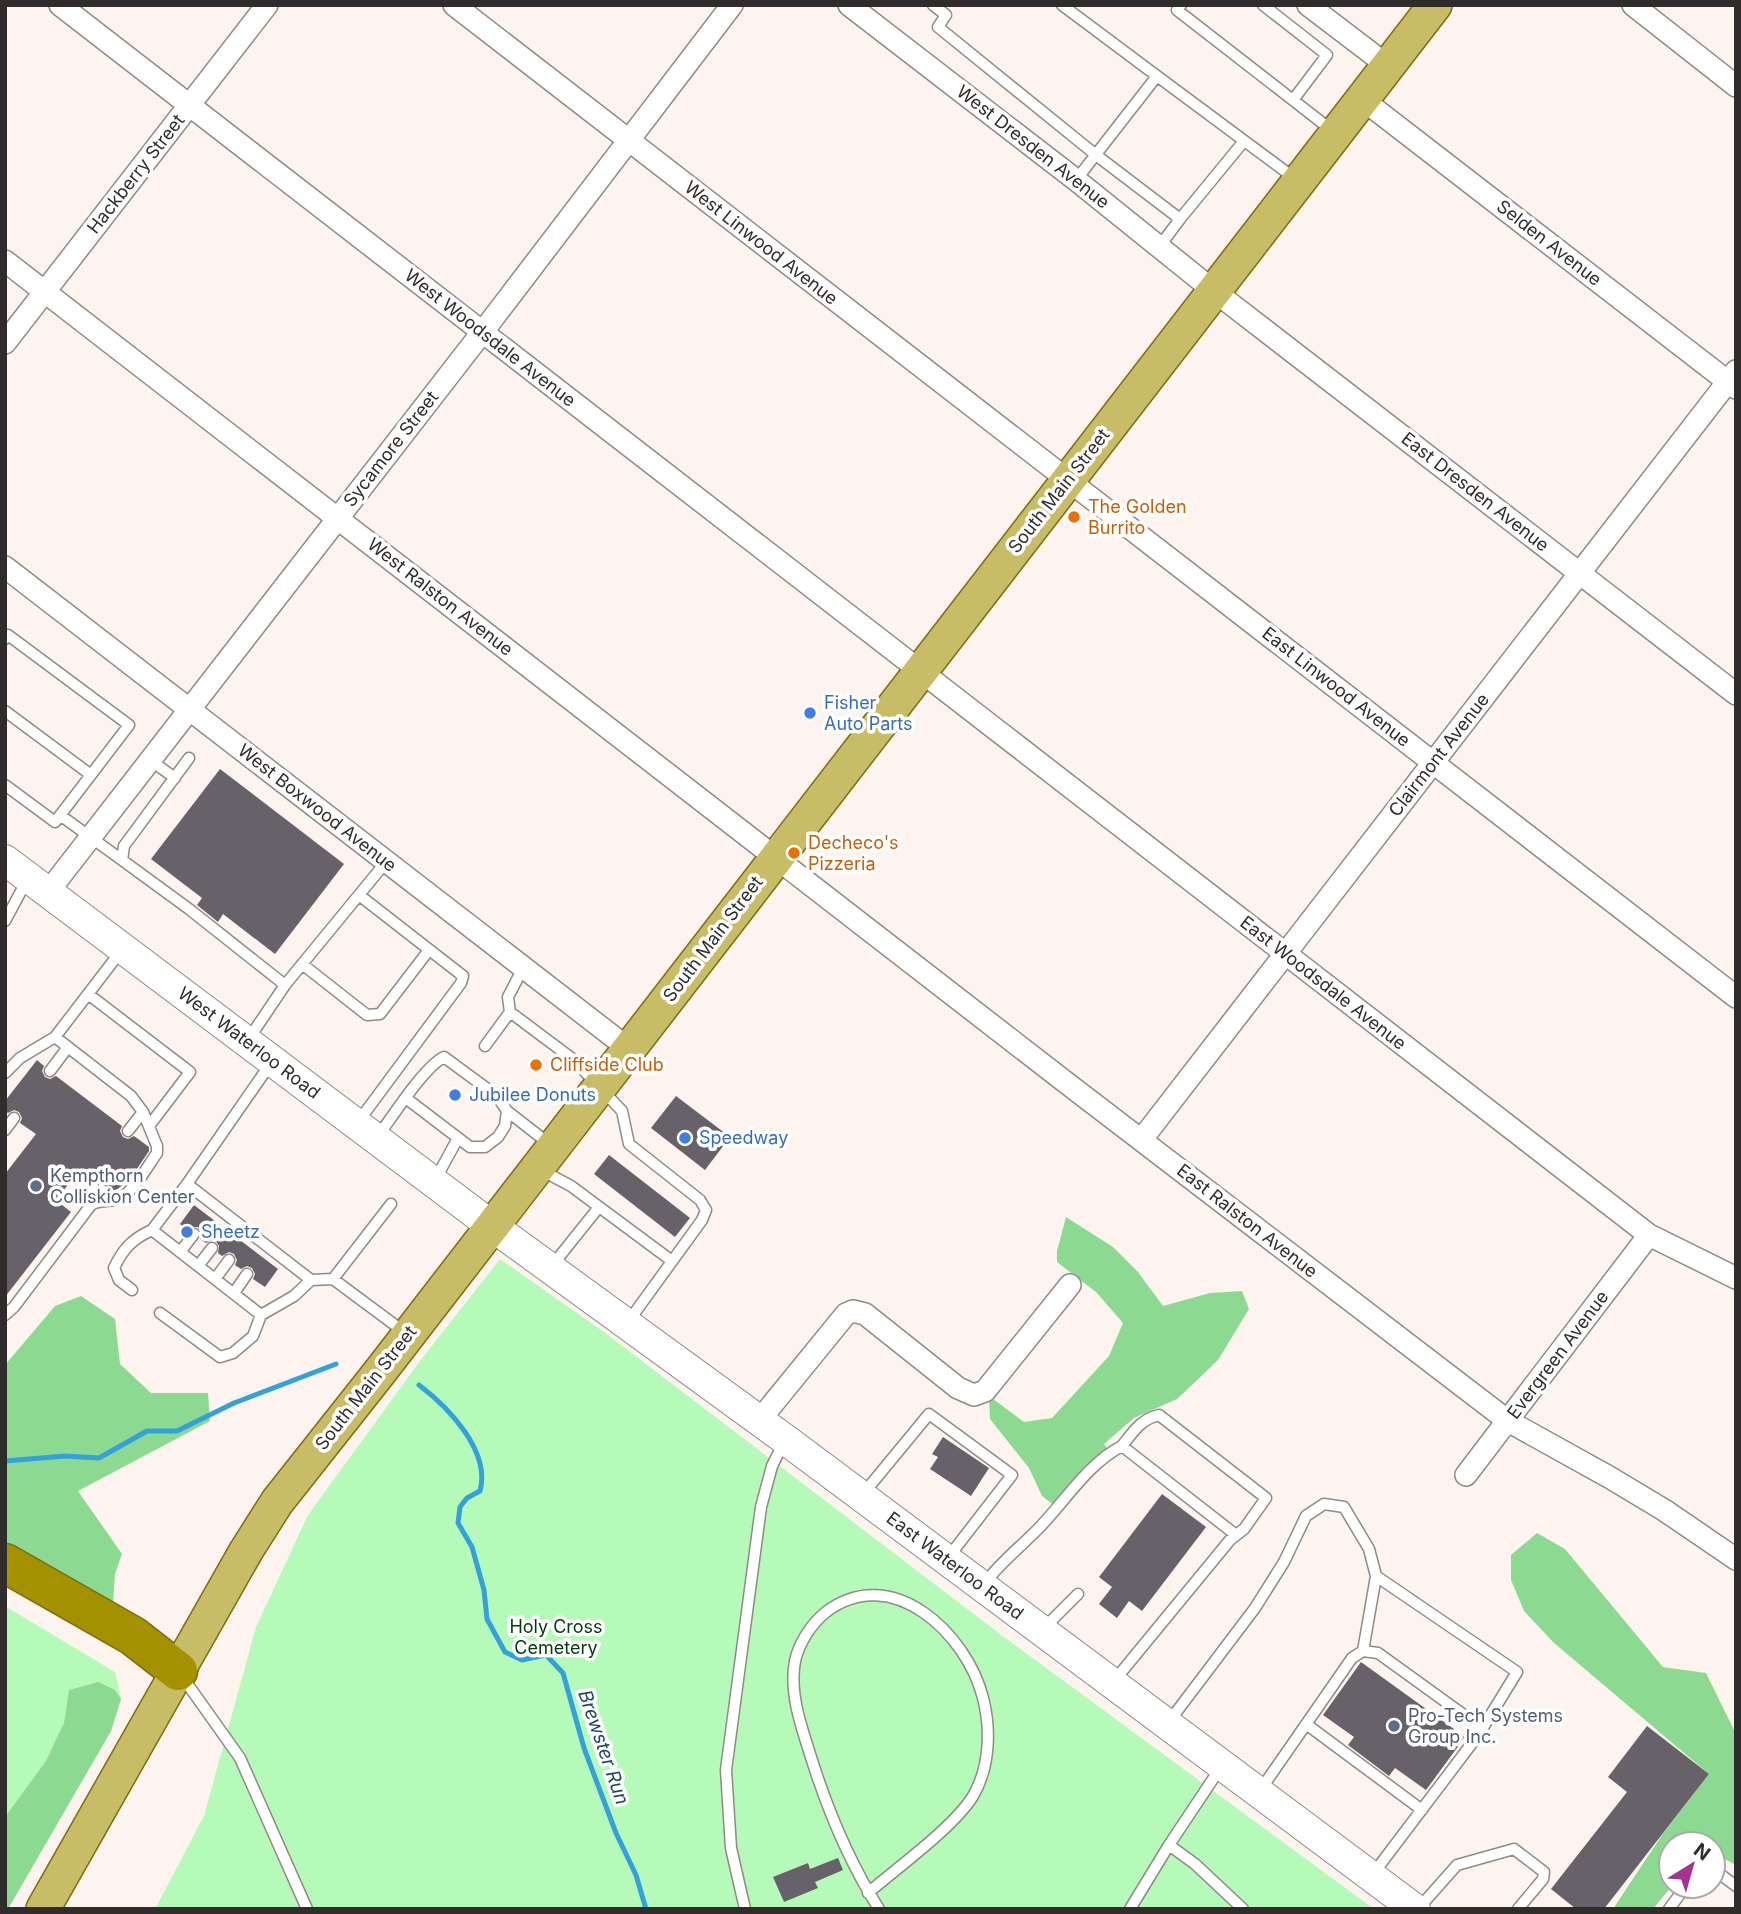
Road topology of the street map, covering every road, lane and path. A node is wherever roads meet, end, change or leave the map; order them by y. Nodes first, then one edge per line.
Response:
1 (60, 5) edge
2 (267, 5) edge
3 (454, 5) edge
4 (732, 5) edge
5 (849, 5) edge
6 (933, 5) edge
7 (954, 5) edge
8 (1062, 5) edge
9 (1181, 5) edge
10 (1263, 5) edge
11 (1308, 5) edge
12 (1435, 5) edge
13 (1633, 5) edge
14 (946, 15) junction
15 (1388, 66) junction
16 (1157, 76) junction
17 (1736, 86) edge
18 (1362, 99) junction
19 (1293, 100) junction
20 (189, 106) junction
21 (1336, 133) junction
22 (629, 141) junction
23 (1244, 141) junction
24 (1096, 155) junction
25 (1076, 180) junction
26 (1299, 181) junction
27 (1180, 219) junction
28 (1159, 247) junction
29 (5, 261) edge
30 (1214, 291) junction
31 (45, 292) junction
32 (482, 332) junction
33 (5, 343) edge
34 (1733, 380) edge
35 (1068, 481) junction
36 (338, 518) junction
37 (5, 567) edge
38 (1580, 573) junction
39 (6, 635) edge
40 (920, 671) junction
41 (1736, 694) edge
42 (190, 709) junction
43 (5, 711) edge
44 (189, 758) dead end
45 (150, 760) junction
46 (1434, 762) junction
47 (91, 775) junction
48 (175, 778) junction
49 (5, 785) edge
50 (60, 815) junction
51 (90, 838) junction
52 (775, 858) junction
53 (122, 860) junction
54 (386, 862) junction
55 (27, 877) edge
56 (359, 895) junction
57 (5, 921) edge
58 (123, 948) junction
59 (429, 950) junction
60 (1287, 953) junction
61 (302, 964) junction
62 (523, 968) junction
63 (285, 985) junction
64 (88, 994) junction
65 (1736, 997) edge
66 (510, 1012) junction
67 (55, 1037) junction
68 (247, 1042) junction
69 (485, 1046) dead end
70 (68, 1047) junction
71 (629, 1049) junction
72 (272, 1060) junction
73 (50, 1071) dead end
74 (5, 1073) edge
75 (600, 1087) junction
76 (407, 1099) junction
77 (507, 1111) junction
78 (143, 1112) junction
79 (14, 1118) dead end
80 (149, 1126) junction
81 (5, 1130) edge
82 (128, 1131) dead end
83 (367, 1131) junction
84 (458, 1138) junction
85 (1142, 1139) junction
86 (545, 1158) junction
87 (93, 1177) dead end
88 (434, 1182) junction
89 (187, 1184) junction
90 (391, 1204) dead end
91 (91, 1205) junction
92 (215, 1206) junction
93 (599, 1208) junction
94 (208, 1215) dead end
95 (492, 1226) junction
96 (152, 1230) junction
97 (194, 1234) dead end
98 (1650, 1236) junction
99 (212, 1248) dead end
100 (180, 1252) junction
101 (229, 1260) dead end
102 (672, 1261) junction
103 (198, 1266) junction
104 (551, 1267) junction
105 (247, 1274) dead end
106 (1736, 1278) edge
107 (215, 1279) junction
108 (333, 1279) junction
109 (311, 1280) junction
110 (1070, 1285) dead end
111 (132, 1290) dead end
112 (234, 1293) junction
113 (160, 1313) dead end
114 (5, 1315) edge
115 (261, 1315) junction
116 (626, 1324) junction
117 (408, 1335) junction
118 (758, 1422) junction
119 (1508, 1422) junction
120 (786, 1440) junction
121 (1122, 1446) junction
122 (1466, 1475) dead end
123 (861, 1496) junction
124 (1236, 1535) junction
125 (1736, 1559) edge
126 (947, 1560) junction
127 (5, 1563) edge
128 (1376, 1576) junction
129 (983, 1586) junction
130 (5, 1592) edge
131 (1077, 1594) dead end
132 (1042, 1630) junction
133 (1363, 1651) junction
134 (178, 1671) junction
135 (1112, 1683) junction
136 (1167, 1724) junction
137 (1306, 1724) junction
138 (1479, 1734) junction
139 (1223, 1765) junction
140 (1258, 1792) junction
141 (1422, 1810) junction
142 (1169, 1845) junction
143 (1371, 1876) junction
144 (868, 1893) junction
145 (43, 1909) edge
146 (307, 1909) edge
147 (745, 1909) edge
148 (879, 1909) edge
149 (1130, 1909) edge
150 (1243, 1909) edge
151 (1417, 1909) edge
152 (1518, 1909) edge

1 - 20 street, West Woodsdale Avenue
2 - 20 street, Hackberry Street
3 - 22 street, West Linwood Avenue
4 - 22 street, Sycamore Street
5 - 25 street, West Dresden Avenue
6 - 14 lane
7 - 14 lane
8 - 16 lane
9 - 19 lane
10 - 19 lane
11 - 15 street
12 - 15 main road, South Main Street
13 - 17 street
14 - 24 lane
15 - 18 main road, South Main Street
16 - 23 lane
16 - 24 lane
18 - 21 main road, South Main Street
18 - 34 street, Selden Avenue
19 - 21 lane
20 - 31 street, Hackberry Street
20 - 32 street, West Woodsdale Avenue
21 - 26 main road, South Main Street
22 - 32 street, Sycamore Street
22 - 35 street, West Linwood Avenue
23 - 26 lane
23 - 27 lane
24 - 25 lane
24 - 27 lane
25 - 28 street, West Dresden Avenue
26 - 30 main road, South Main Street
27 - 28 lane
28 - 30 street, West Dresden Avenue
29 - 31 street, West Ralston Avenue
30 - 35 main road, South Main Street
30 - 38 street, East Dresden Avenue
31 - 33 street, Hackberry Street
31 - 36 street, West Ralston Avenue
32 - 36 street, Sycamore Street
32 - 40 street, West Woodsdale Avenue
34 - 38 street, Clairmont Avenue
35 - 40 main road, South Main Street
35 - 46 street, East Linwood Avenue
36 - 42 street, Sycamore Street
36 - 52 street, West Ralston Avenue
37 - 42 street, West Boxwood Avenue
38 - 41 street, East Dresden Avenue
38 - 46 street, Clairmont Avenue
39 - 47 lane
40 - 52 main road, South Main Street
40 - 60 street, East Woodsdale Avenue
42 - 45 street, Sycamore Street
42 - 54 street, West Boxwood Avenue
43 - 47 lane
44 - 48 lane
45 - 48 lane
45 - 51 street, Sycamore Street
46 - 60 street, Clairmont Avenue
46 - 65 street, East Linwood Avenue
47 - 50 lane
48 - 53 lane
49 - 50 lane
50 - 51 lane
51 - 53 lane
51 - 55 street, Sycamore Street
52 - 71 main road, South Main Street
52 - 85 street, East Ralston Avenue
53 - 63 lane
54 - 56 lane
54 - 62 street, West Boxwood Avenue
55 - 57 lane
55 - 58 main road, West Waterloo Road
56 - 59 lane
56 - 61 lane
58 - 64 lane
58 - 68 main road, West Waterloo Road
59 - 61 lane
59 - 83 lane
60 - 85 street, Clairmont Avenue
60 - 98 street, East Woodsdale Avenue
61 - 63 lane
62 - 66 lane
62 - 71 street, West Boxwood Avenue
63 - 68 lane
64 - 67 lane
64 - 80 lane
66 - 69 lane
66 - 75 lane
67 - 70 lane
67 - 74 lane
68 - 72 main road, West Waterloo Road
70 - 73 lane
70 - 78 lane
71 - 75 main road, South Main Street
72 - 83 main road, West Waterloo Road
72 - 89 lane
75 - 86 main road, South Main Street
75 - 102 lane
76 - 77 lane
76 - 83 lane
76 - 84 lane
77 - 84 lane
77 - 86 lane
78 - 80 lane
78 - 82 lane
79 - 81 lane
80 - 91 lane
83 - 88 main road, West Waterloo Road
84 - 88 lane
85 - 119 street, East Ralston Avenue
86 - 93 lane
86 - 95 main road, South Main Street
87 - 91 lane
88 - 95 main road, West Waterloo Road
89 - 92 lane
89 - 96 lane
90 - 108 lane
91 - 114 lane
92 - 94 lane
92 - 109 lane
93 - 102 lane
93 - 104 lane
95 - 104 main road, East Waterloo Road
95 - 117 main road, South Main Street
96 - 100 lane
96 - 111 lane
97 - 100 lane
98 - 106 street, East Woodsdale Avenue
98 - 119 street, Evergreen Avenue
99 - 103 lane
100 - 103 lane
101 - 107 lane
102 - 116 lane
103 - 107 lane
104 - 116 main road, East Waterloo Road
105 - 112 lane
107 - 112 lane
108 - 109 lane
108 - 117 lane
109 - 115 lane
110 - 118 street
112 - 115 lane
113 - 115 lane
116 - 118 main road, East Waterloo Road
117 - 134 main road, South Main Street
118 - 120 main road, East Waterloo Road
119 - 122 street, Evergreen Avenue
119 - 125 street, East Ralston Avenue
120 - 123 main road, East Waterloo Road
120 - 147 lane
121 - 124 lane
121 - 124 lane
121 - 129 lane
123 - 126 main road, East Waterloo Road
123 - 126 lane
124 - 135 lane
126 - 129 main road, East Waterloo Road
127 - 134 highway
128 - 133 lane
128 - 136 lane
128 - 138 lane
129 - 132 main road, East Waterloo Road
130 - 134 highway
131 - 132 lane
132 - 135 main road, East Waterloo Road
133 - 137 lane
133 - 138 lane
134 - 145 main road, South Main Street
134 - 146 lane
135 - 136 main road, East Waterloo Road
136 - 139 main road, East Waterloo Road
137 - 140 lane
137 - 141 lane
138 - 141 lane
139 - 140 main road, East Waterloo Road
139 - 142 lane
140 - 143 main road, East Waterloo Road
141 - 143 lane
142 - 149 lane
142 - 150 lane
143 - 151 main road, East Waterloo Road
144 - 144 lane
144 - 148 lane
151 - 152 lane

